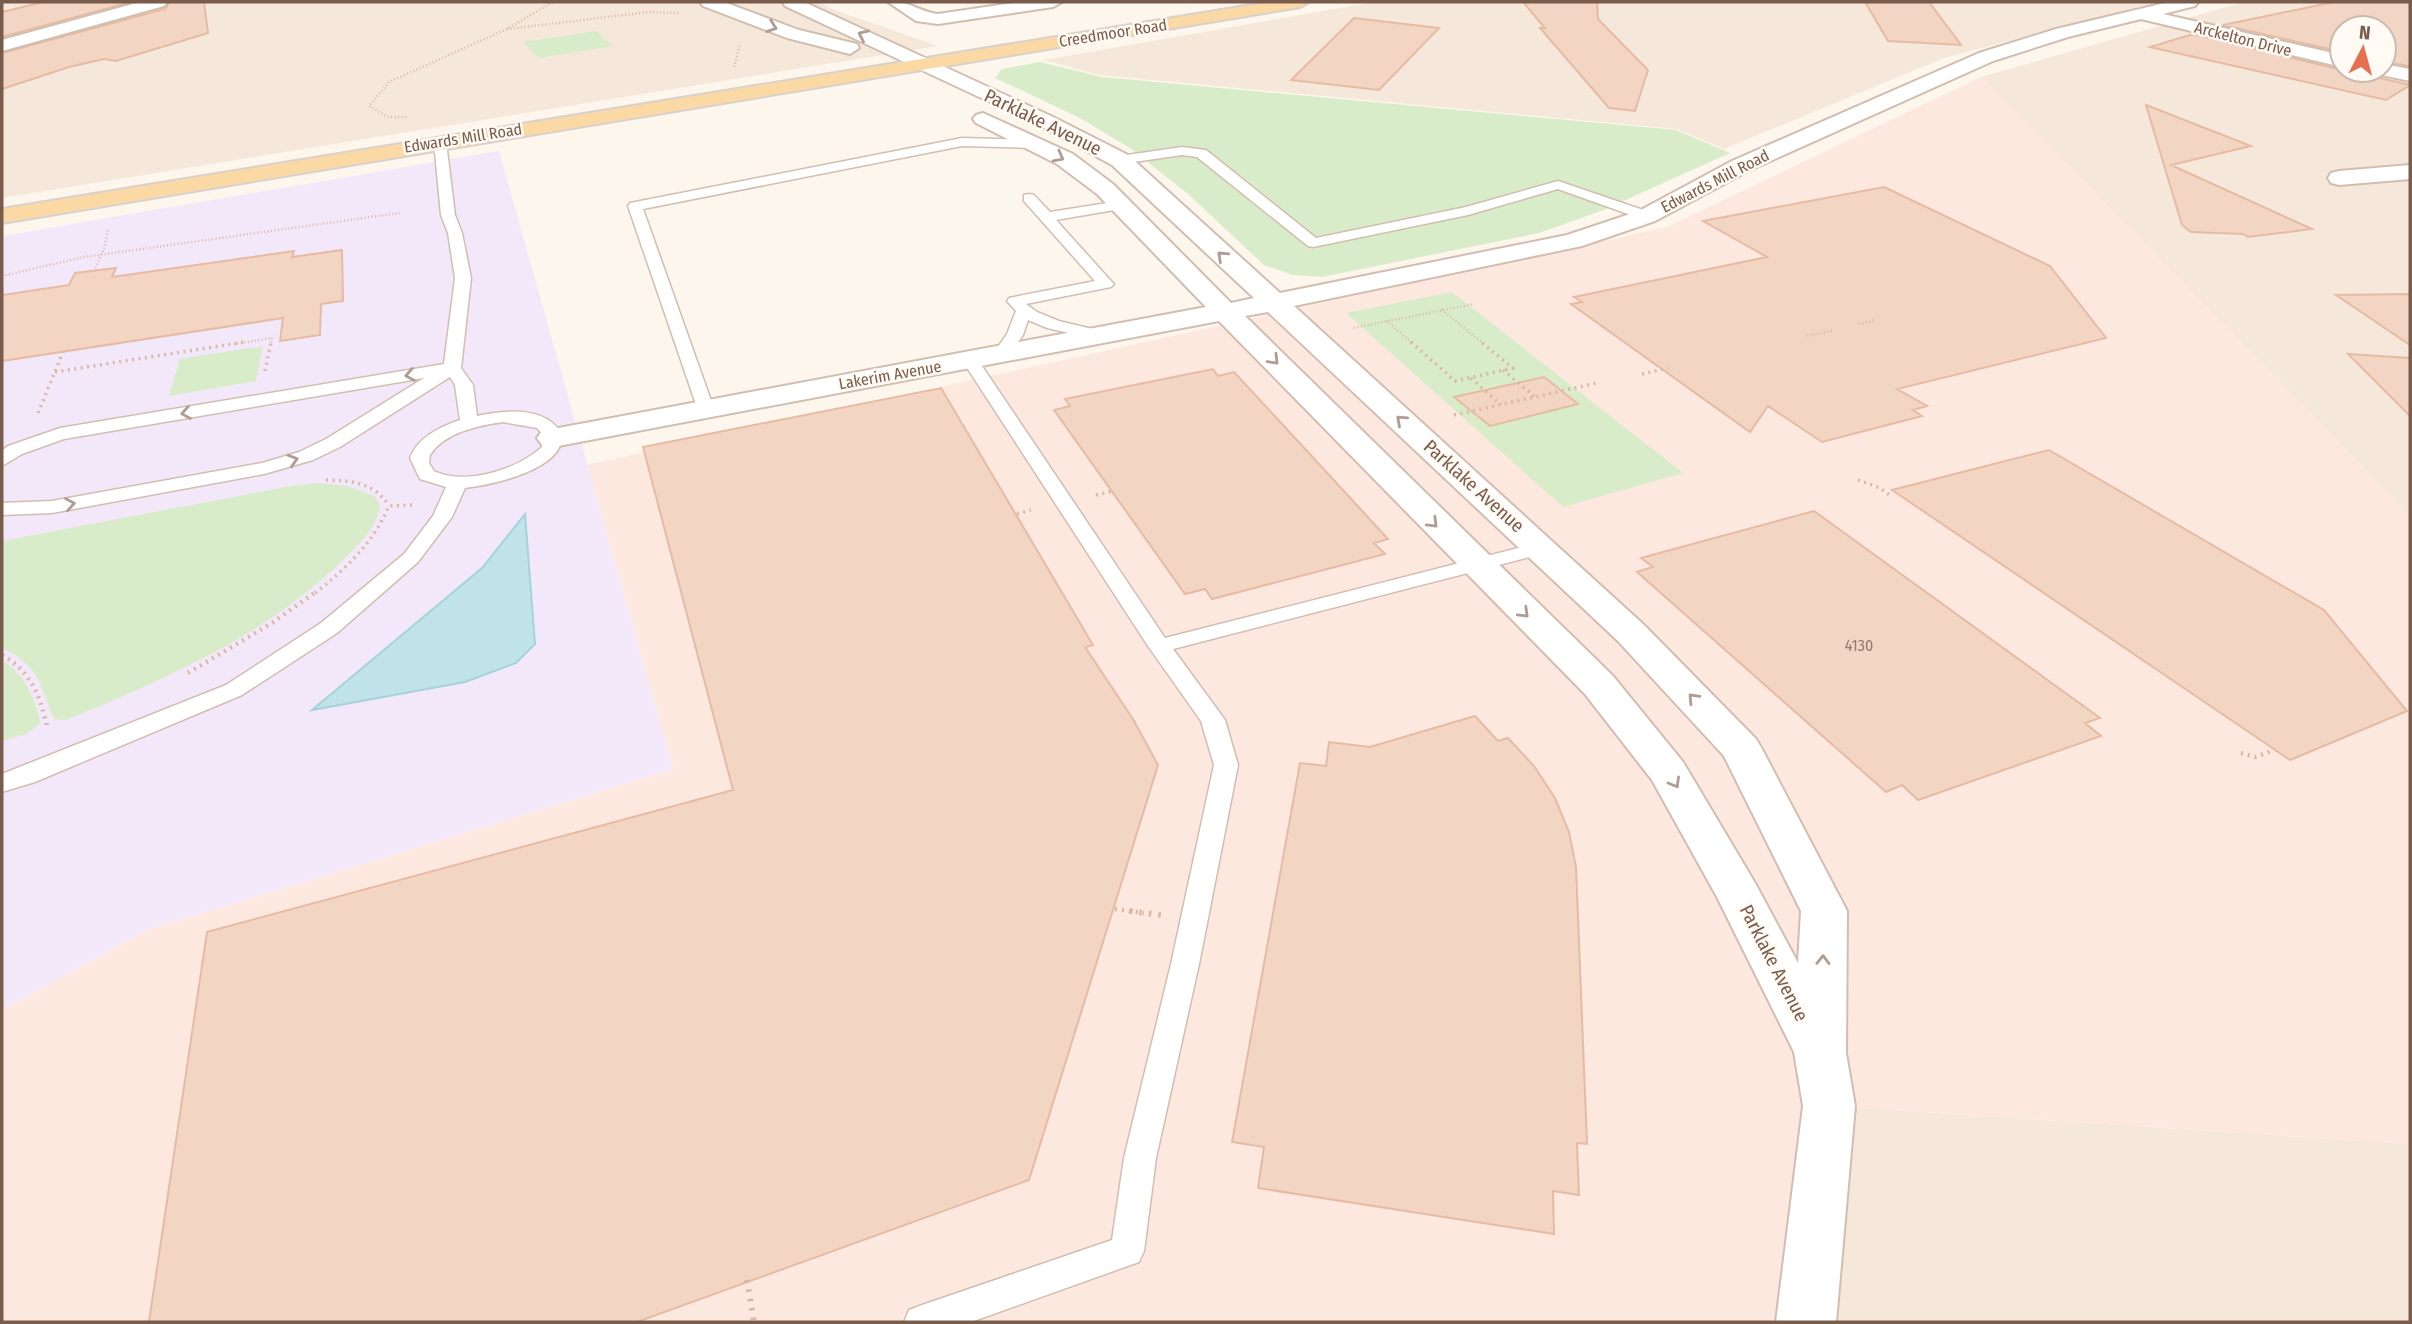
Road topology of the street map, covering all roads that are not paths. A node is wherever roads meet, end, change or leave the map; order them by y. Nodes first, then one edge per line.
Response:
1 (158, 2) edge
2 (709, 2) edge
3 (791, 2) edge
4 (897, 2) edge
5 (1053, 2) edge
6 (1300, 2) edge
7 (2189, 2) edge
8 (2144, 14) junction
9 (2, 46) edge
10 (2328, 58) edge
11 (926, 64) junction
12 (890, 70) junction
13 (920, 86) dead end
14 (961, 108) dead end
15 (993, 124) junction
16 (440, 142) junction
17 (962, 142) junction
18 (1031, 144) junction
19 (1120, 160) junction
20 (2410, 172) edge
21 (2339, 178) dead end
22 (1029, 198) dead end
23 (1120, 205) junction
24 (1647, 215) junction
25 (2, 216) edge
26 (1048, 217) junction
27 (1272, 303) junction
28 (1226, 311) junction
29 (1023, 312) junction
30 (1099, 335) junction
31 (1002, 354) junction
32 (970, 360) junction
33 (452, 368) junction
34 (705, 409) junction
35 (469, 423) junction
36 (554, 438) junction
37 (2, 460) edge
38 (458, 482) junction
39 (2, 509) edge
40 (1542, 548) junction
41 (1476, 565) junction
42 (1159, 646) junction
43 (2, 783) edge
44 (1820, 1053) junction
45 (922, 1322) edge
46 (1806, 1322) edge

1 - 9 street
2 -> 12 street
11 -> 3 street, Parklake Avenue
4 - 5 street
6 - 11 main road, Creedmoor Road
7 - 8 street, Edwards Mill Road
8 - 10 street, Arckelton Drive
8 - 24 street, Edwards Mill Road
11 - 12 main road, Edwards Mill Road
11 - 19 street, Parklake Avenue
12 - 13 street
12 - 16 main road, Edwards Mill Road
14 - 15 street, Parklake Avenue
15 - 17 lane
15 - 18 street, Parklake Avenue
16 - 25 main road, Edwards Mill Road
16 - 33 lane
17 - 18 lane
17 - 34 lane
18 -> 23 street, Parklake Avenue
19 - 24 lane
27 -> 19 street, Parklake Avenue
20 - 21 street
22 - 26 lane
23 - 26 lane
23 - 28 street, Parklake Avenue
24 - 27 street, Edwards Mill Road
26 - 29 lane
27 - 28 street, Edwards Mill Road
40 -> 27 street, Parklake Avenue
28 - 30 street, Lakerim Avenue
28 -> 41 street, Parklake Avenue
29 - 30 lane
29 - 31 lane
30 - 31 street, Lakerim Avenue
31 - 32 street, Lakerim Avenue
32 - 34 street, Lakerim Avenue
32 - 42 lane
33 - 35 lane
33 -> 37 lane
39 -> 33 lane
34 - 36 street, Lakerim Avenue
35 - 36 lane
35 - 38 lane
36 - 38 lane
38 - 43 lane
40 - 41 lane
44 -> 40 street, Parklake Avenue
41 - 42 lane
41 -> 44 street, Parklake Avenue
42 - 45 lane
44 - 46 street, Parklake Avenue

